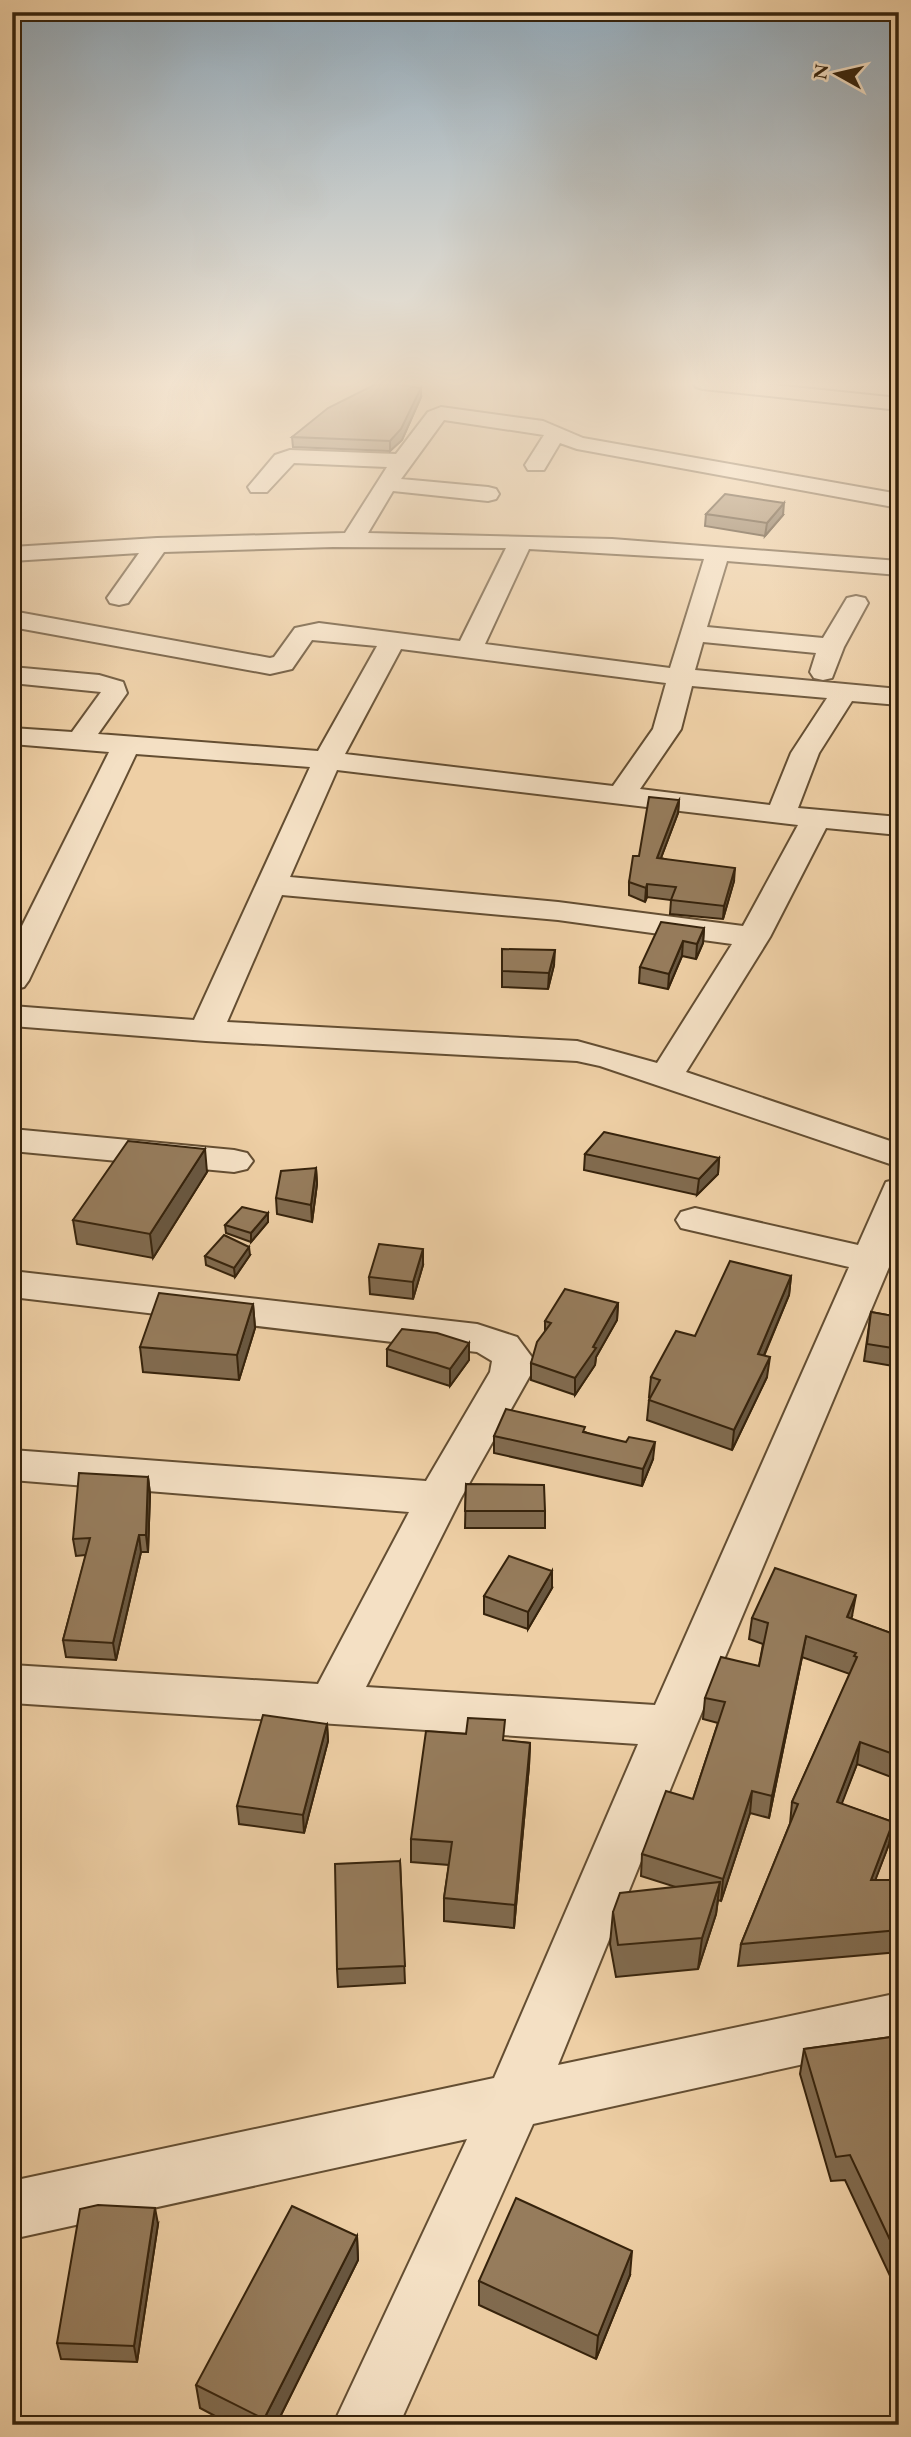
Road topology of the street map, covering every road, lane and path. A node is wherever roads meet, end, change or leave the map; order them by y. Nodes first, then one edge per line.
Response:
1 (379, 497) edge
2 (874, 497) edge
3 (899, 501) edge
4 (353, 540) junction
5 (521, 542) junction
6 (157, 545) junction
7 (718, 553) junction
8 (12, 554) edge
9 (899, 568) edge
10 (119, 598) dead end
11 (856, 603) dead end
12 (12, 619) edge
13 (692, 633) junction
14 (393, 640) junction
15 (831, 647) junction
16 (469, 650) junction
17 (12, 675) edge
18 (681, 677) junction
19 (830, 692) junction
20 (899, 697) edge
21 (12, 736) edge
22 (79, 742) junction
23 (127, 744) junction
24 (327, 760) junction
25 (621, 796) junction
26 (781, 815) junction
27 (816, 818) junction
28 (899, 826) edge
29 (270, 885) junction
30 (754, 937) junction
31 (12, 980) edge
32 (12, 1016) edge
33 (206, 1031) junction
34 (665, 1079) junction
35 (12, 1140) edge
36 (899, 1156) edge
37 (234, 1161) dead end
38 (899, 1190) edge
39 (695, 1220) dead end
40 (872, 1260) junction
41 (12, 1284) edge
42 (12, 1465) edge
43 (439, 1498) junction
44 (12, 1685) edge
45 (333, 1703) junction
46 (671, 1727) junction
47 (899, 2018) edge
48 (513, 2103) junction
49 (12, 2210) edge
50 (366, 2425) edge

1 - 4 street
2 - 3 street
4 - 5 street
4 - 6 street
5 - 7 street
5 - 16 street
6 - 8 street
6 - 10 street
7 - 9 street
7 - 13 street
11 - 15 street
12 - 14 street
13 - 15 street
13 - 18 street
14 - 16 street
14 - 24 street
15 - 19 street
16 - 18 street
17 - 22 street
18 - 19 street
18 - 25 street
19 - 20 street
19 - 26 street
21 - 22 street
22 - 23 street
23 - 24 street
23 - 31 street
24 - 25 street
24 - 29 street
25 - 26 street
26 - 27 street
27 - 28 street
27 - 30 street
29 - 30 street
29 - 33 street
30 - 34 street
32 - 33 street
33 - 34 street
34 - 36 street
35 - 37 street
38 - 40 street
39 - 40 street
40 - 46 street
41 - 43 street
42 - 43 street
43 - 45 street
44 - 45 street
45 - 46 street
46 - 48 street
47 - 48 street
48 - 49 street
48 - 50 street

